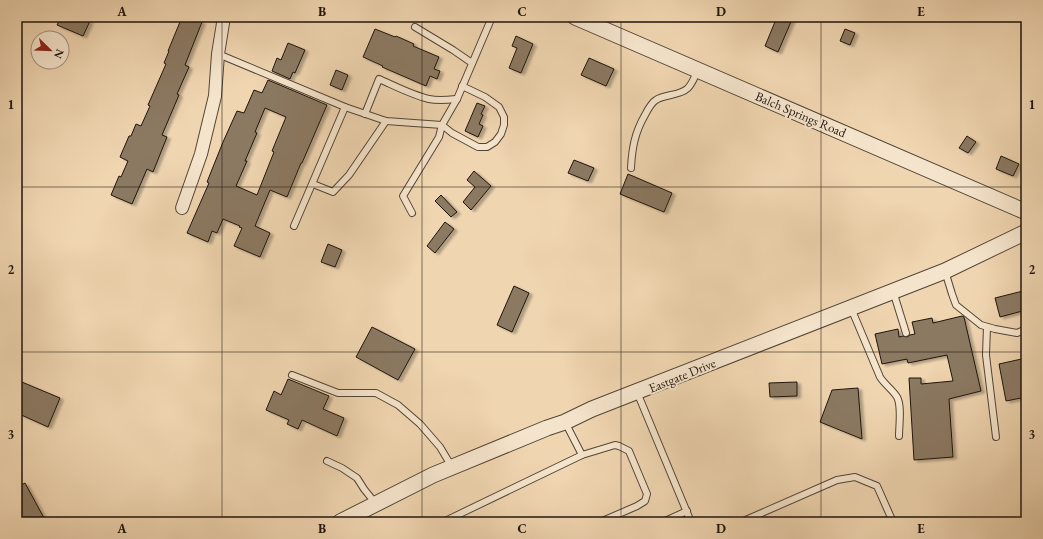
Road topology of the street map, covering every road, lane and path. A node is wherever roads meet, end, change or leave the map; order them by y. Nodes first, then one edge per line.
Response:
1 (224, 17) edge
2 (492, 17) edge
3 (576, 17) edge
4 (415, 27) dead end
5 (218, 54) junction
6 (472, 63) junction
7 (698, 70) junction
8 (462, 86) junction
9 (457, 99) junction
10 (345, 107) junction
11 (365, 114) junction
12 (386, 120) junction
13 (442, 125) junction
14 (631, 168) dead end
15 (312, 184) junction
16 (182, 208) dead end
17 (1026, 212) edge
18 (412, 213) dead end
19 (294, 226) dead end
20 (1024, 235) edge
21 (945, 271) junction
22 (893, 291) junction
23 (850, 308) junction
24 (987, 327) junction
25 (1026, 329) edge
26 (906, 333) dead end
27 (292, 374) dead end
28 (637, 392) junction
29 (565, 422) junction
30 (899, 436) dead end
31 (996, 438) dead end
32 (582, 455) junction
33 (327, 461) dead end
34 (452, 467) junction
35 (376, 504) junction
36 (687, 511) junction
37 (340, 522) edge
38 (442, 522) edge
39 (600, 522) edge
40 (663, 522) edge
41 (691, 522) edge
42 (741, 522) edge
43 (893, 522) edge

1 - 5 street
2 - 6 lane
3 - 7 street, Balch Springs Road
4 - 6 lane
5 - 10 lane
5 - 16 street
6 - 8 lane
7 - 14 lane
7 - 17 street, Balch Springs Road
8 - 9 lane
8 - 13 lane
9 - 11 lane
9 - 13 lane
10 - 11 lane
10 - 15 lane
11 - 12 lane
12 - 13 lane
12 - 15 lane
13 - 18 lane
15 - 19 lane
20 - 21 street, Eastgate Drive
21 - 22 street, Eastgate Drive
21 - 24 lane
22 - 23 street, Eastgate Drive
22 - 26 lane
23 - 28 street, Eastgate Drive
23 - 30 lane
24 - 25 lane
24 - 31 lane
27 - 34 lane
28 - 29 street, Eastgate Drive
28 - 36 lane
29 - 32 lane
29 - 34 street, Eastgate Drive
32 - 38 lane
32 - 39 lane
33 - 35 lane
34 - 35 street, Eastgate Drive
35 - 37 street, Eastgate Drive
36 - 40 lane
36 - 41 lane
42 - 43 lane

